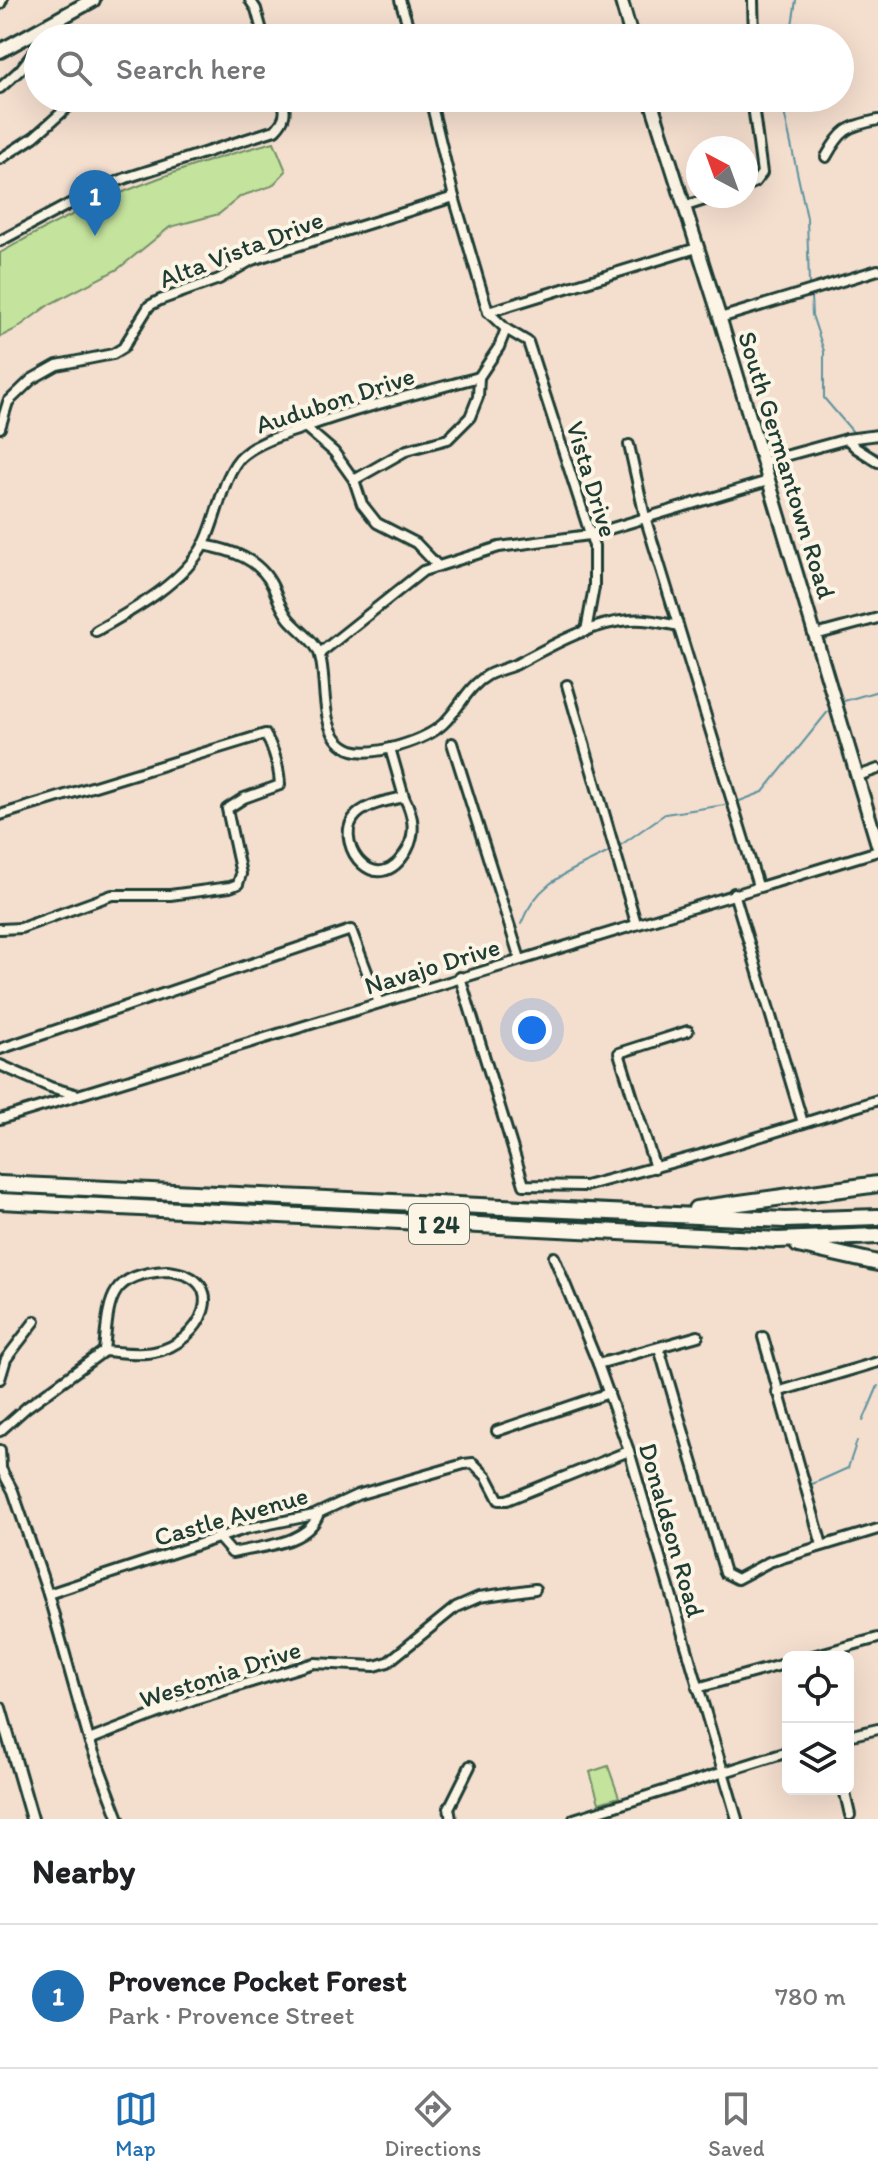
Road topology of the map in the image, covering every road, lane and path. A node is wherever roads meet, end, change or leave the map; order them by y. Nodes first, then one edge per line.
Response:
1 (93, 0) edge
2 (250, 0) edge
3 (400, 0) edge
4 (621, 0) edge
5 (753, 0) edge
6 (56, 24) edge
7 (260, 24) edge
8 (408, 24) edge
9 (628, 24) edge
10 (754, 24) edge
11 (24, 41) edge
12 (0, 51) edge
13 (24, 65) edge
14 (0, 88) edge
15 (62, 112) edge
16 (285, 112) edge
17 (433, 112) edge
18 (655, 112) edge
19 (754, 112) edge
20 (878, 120) edge
21 (757, 136) edge
22 (758, 143) edge
23 (826, 157) dead end
24 (0, 159) edge
25 (758, 178) edge
26 (454, 197) junction
27 (686, 206) edge
28 (687, 208) edge
29 (0, 241) edge
30 (697, 248) junction
31 (878, 270) edge
32 (488, 312) junction
33 (720, 318) junction
34 (506, 329) junction
35 (479, 377) junction
36 (305, 427) junction
37 (0, 428) edge
38 (878, 435) edge
39 (847, 439) junction
40 (629, 445) dead end
41 (763, 462) junction
42 (878, 462) edge
43 (354, 480) junction
44 (768, 481) junction
45 (645, 517) junction
46 (589, 535) junction
47 (203, 545) junction
48 (438, 566) junction
49 (878, 618) edge
50 (678, 626) junction
51 (96, 631) dead end
52 (586, 631) junction
53 (815, 635) junction
54 (320, 653) junction
55 (567, 685) dead end
56 (452, 743) dead end
57 (390, 748) junction
58 (878, 769) edge
59 (858, 776) junction
60 (404, 797) junction
61 (0, 815) edge
62 (878, 848) edge
63 (758, 886) junction
64 (734, 893) junction
65 (636, 923) junction
66 (0, 929) edge
67 (520, 959) junction
68 (460, 977) junction
69 (379, 1003) junction
70 (688, 1031) dead end
71 (0, 1049) edge
72 (0, 1065) edge
73 (78, 1095) junction
74 (878, 1100) edge
75 (0, 1119) edge
76 (803, 1123) junction
77 (655, 1168) junction
78 (0, 1184) edge
79 (878, 1184) edge
80 (0, 1201) edge
81 (660, 1214) junction
82 (878, 1217) edge
83 (878, 1236) edge
84 (778, 1240) junction
85 (554, 1257) dead end
86 (878, 1263) edge
87 (35, 1321) dead end
88 (698, 1336) dead end
89 (763, 1337) dead end
90 (659, 1348) junction
91 (104, 1351) junction
92 (878, 1362) edge
93 (598, 1364) junction
94 (0, 1379) edge
95 (777, 1392) junction
96 (609, 1393) junction
97 (0, 1431) edge
98 (497, 1431) dead end
99 (0, 1450) edge
100 (629, 1451) junction
101 (0, 1467) edge
102 (319, 1513) junction
103 (878, 1529) edge
104 (218, 1537) junction
105 (822, 1545) junction
106 (535, 1589) dead end
107 (48, 1594) junction
108 (878, 1638) edge
109 (831, 1651) edge
110 (782, 1665) edge
111 (697, 1688) junction
112 (0, 1708) edge
113 (878, 1729) edge
114 (854, 1735) edge
115 (89, 1740) junction
116 (782, 1754) edge
117 (470, 1766) dead end
118 (721, 1771) junction
119 (845, 1795) edge
120 (850, 1815) dead end
121 (32, 1819) edge
122 (119, 1819) edge
123 (451, 1819) edge
124 (574, 1819) edge
125 (737, 1819) edge

1 - 6 main road
2 - 7 street
3 - 8 street
4 - 9 main road
5 - 10 street
11 - 12 main road
13 - 14 street
15 - 24 street
16 - 29 street
17 - 26 street
18 - 27 main road, South Germantown Road
19 - 21 street
20 - 23 street
22 - 25 street
26 - 32 street
26 - 37 street, Alta Vista Drive
28 - 30 main road, South Germantown Road
30 - 32 street
30 - 33 main road, South Germantown Road
31 - 33 street
32 - 34 street, Vista Drive
33 - 41 main road, South Germantown Road
34 - 35 street
34 - 46 street, Vista Drive
35 - 36 street, Audubon Drive
35 - 43 street
36 - 43 street
36 - 47 street, Audubon Drive
38 - 39 street
39 - 41 street
39 - 42 street
40 - 45 street
41 - 44 main road, South Germantown Road
43 - 48 street
44 - 45 street
44 - 53 main road, South Germantown Road
45 - 46 street
45 - 50 street
46 - 48 street
46 - 52 street, Vista Drive
47 - 51 street, Audubon Drive
47 - 54 street
48 - 54 street
49 - 53 street
50 - 52 street
50 - 63 street
52 - 57 street
53 - 59 main road, South Germantown Road
54 - 57 street
55 - 65 street
56 - 67 street
57 - 60 street
58 - 59 street
59 - 62 main road, South Germantown Road
60 - 60 street
61 - 66 street
62 - 63 street, Navajo Drive
63 - 64 street, Navajo Drive
64 - 65 street, Navajo Drive
64 - 76 street
65 - 67 street, Navajo Drive
67 - 68 street, Navajo Drive
68 - 69 street, Navajo Drive
68 - 77 street
69 - 71 street
69 - 73 street, Navajo Drive
70 - 77 street
72 - 73 street
73 - 75 street, Navajo Drive
74 - 76 street
76 - 77 street
78 - 81 highway, I 24
79 - 81 highway
80 - 84 highway, I 24
81 - 82 highway, I 24
83 - 84 highway, I 24
84 - 86 highway
85 - 93 street, Donaldson Road
87 - 94 street
88 - 90 street
89 - 95 street
90 - 93 street
90 - 105 street
91 - 91 street
91 - 97 street
92 - 95 street
93 - 96 street, Donaldson Road
95 - 105 street
96 - 98 street
96 - 100 street, Donaldson Road
99 - 101 street
100 - 102 street, Castle Avenue
100 - 111 street, Donaldson Road
101 - 107 street
102 - 104 street, Castle Avenue
102 - 104 street
103 - 105 street
104 - 107 street, Castle Avenue
106 - 115 street, Westonia Drive
107 - 115 street
108 - 109 street
110 - 111 street
111 - 118 street, Donaldson Road
112 - 121 street
113 - 114 street
115 - 122 street
116 - 118 street
117 - 123 street
118 - 124 street
118 - 125 street, Donaldson Road
119 - 120 street

